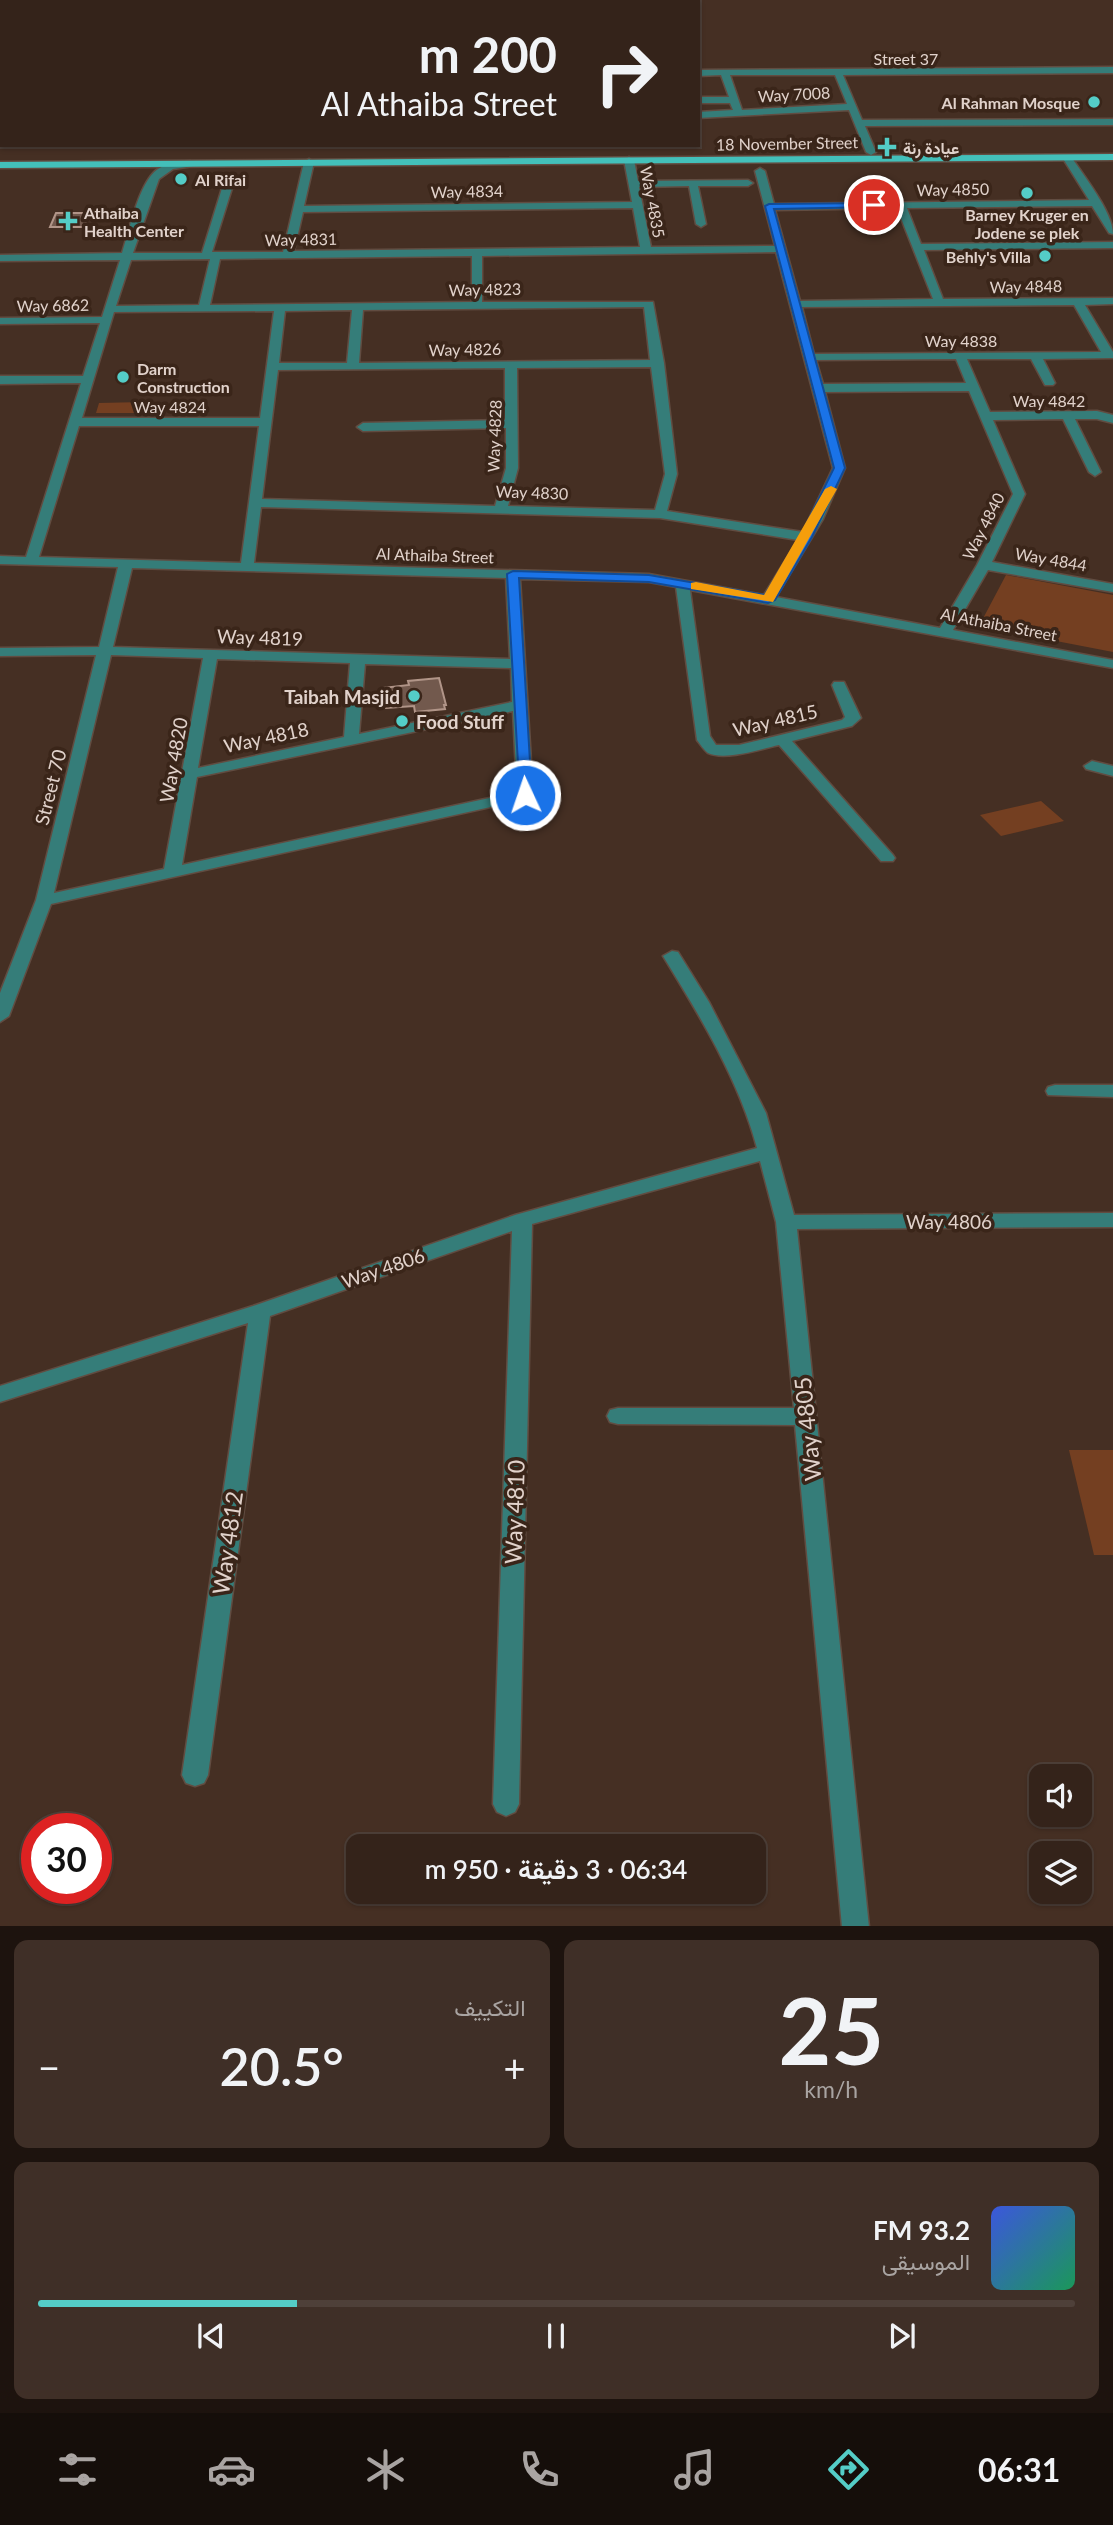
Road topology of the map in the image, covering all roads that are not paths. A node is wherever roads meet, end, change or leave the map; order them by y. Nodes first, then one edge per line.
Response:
1 (1113, 70) edge
2 (838, 72) junction
3 (700, 73) edge
4 (725, 73) junction
5 (700, 100) edge
6 (733, 100) junction
7 (851, 107) junction
8 (738, 112) junction
9 (700, 115) edge
10 (1113, 122) edge
11 (859, 123) junction
12 (871, 152) junction
13 (1112, 155) edge
14 (1067, 157) junction
15 (0, 159) edge
16 (794, 159) junction
17 (629, 160) junction
18 (707, 160) junction
19 (309, 162) junction
20 (201, 163) junction
21 (133, 164) junction
22 (0, 165) edge
23 (760, 171) junction
24 (155, 174) junction
25 (748, 183) dead end
26 (634, 184) junction
27 (693, 184) junction
28 (228, 185) dead end
29 (1096, 203) junction
30 (639, 205) junction
31 (901, 205) junction
32 (769, 206) junction
33 (296, 209) junction
34 (701, 224) dead end
35 (1113, 231) edge
36 (1113, 245) edge
37 (918, 247) junction
38 (780, 249) junction
39 (646, 251) junction
40 (477, 253) junction
41 (288, 254) junction
42 (211, 255) junction
43 (126, 256) junction
44 (0, 258) edge
45 (1077, 301) junction
46 (1113, 301) edge
47 (939, 302) junction
48 (796, 303) junction
49 (477, 305) junction
50 (358, 306) junction
51 (280, 307) junction
52 (204, 308) junction
53 (108, 314) junction
54 (0, 321) edge
55 (1035, 355) junction
56 (1111, 355) edge
57 (960, 356) junction
58 (809, 357) junction
59 (658, 362) junction
60 (511, 364) junction
61 (353, 366) junction
62 (273, 367) junction
63 (88, 379) junction
64 (0, 380) edge
65 (1049, 383) dead end
66 (973, 387) junction
67 (818, 388) junction
68 (1067, 415) junction
69 (984, 416) junction
70 (1113, 419) edge
71 (74, 422) junction
72 (266, 422) junction
73 (511, 424) junction
74 (363, 427) dead end
75 (1095, 472) dead end
76 (255, 503) junction
77 (501, 509) junction
78 (660, 514) junction
79 (806, 537) junction
80 (0, 560) edge
81 (31, 561) junction
82 (126, 564) junction
83 (984, 565) junction
84 (247, 567) junction
85 (513, 574) junction
86 (682, 584) junction
87 (1113, 588) edge
88 (768, 600) junction
89 (945, 631) junction
90 (106, 651) junction
91 (0, 652) edge
92 (211, 654) junction
93 (358, 659) junction
94 (518, 664) junction
95 (1113, 664) edge
96 (839, 685) dead end
97 (520, 705) junction
98 (351, 739) junction
99 (783, 740) junction
100 (1092, 766) dead end
101 (1113, 771) edge
102 (190, 774) junction
103 (887, 858) dead end
104 (172, 872) junction
105 (44, 900) junction
106 (672, 956) dead end
107 (0, 1016) edge
108 (1055, 1091) dead end
109 (1113, 1091) edge
110 (768, 1152) junction
111 (522, 1220) junction
112 (1113, 1220) edge
113 (786, 1222) junction
114 (260, 1311) junction
115 (0, 1394) edge
116 (618, 1416) dead end
117 (806, 1416) junction
118 (195, 1775) dead end
119 (506, 1804) dead end
120 (856, 1926) edge

1 - 2 street, Street 37
2 - 4 street, Street 37
2 - 7 street
3 - 4 street, Street 37
4 - 6 street, Way 7008
5 - 6 street, Way 7008
6 - 8 street, Way 7008
7 - 8 street, Way 7008
7 - 11 street
8 - 9 street, Way 7008
10 - 11 street
11 - 12 street
12 - 13 main road, 18 November Street
12 - 15 main road, 18 November Street
13 - 14 main road, 18 November Street
14 - 16 main road, 18 November Street
14 - 29 street
16 - 18 main road, 18 November Street
16 - 23 street
17 - 18 main road, 18 November Street
17 - 19 main road, 18 November Street
17 - 26 street, Way 4835
18 - 23 street
19 - 20 main road, 18 November Street
19 - 33 street
20 - 21 main road, 18 November Street
20 - 24 street
21 - 22 main road, 18 November Street
21 - 24 street
23 - 32 street
24 - 43 street
25 - 27 street
26 - 27 street
26 - 30 street, Way 4835
27 - 34 street
28 - 42 street
29 - 31 street, Way 4850
29 - 35 street
30 - 33 street, Way 4834
30 - 39 street, Way 4835
31 - 32 street, Way 4850
31 - 37 street
32 - 38 street
33 - 41 street
36 - 37 street
37 - 47 street
38 - 39 street, Way 4831
38 - 48 street
39 - 40 street, Way 4831
40 - 41 street, Way 4831
40 - 49 street
41 - 42 street, Way 4831
42 - 43 street, Way 4831
42 - 52 street
43 - 44 street, Way 4831
43 - 53 street
45 - 46 street, Way 4848
45 - 47 street, Way 4848
45 - 56 street
47 - 48 street, Way 4848
48 - 58 street
49 - 50 street, Way 4823
49 - 59 street, Way 4823
50 - 51 street, Way 4823
50 - 61 street
51 - 52 street, Way 4823
51 - 62 street
52 - 53 street, Way 4823
53 - 54 street, Way 6862
53 - 63 street
55 - 56 street, Way 4838
55 - 57 street, Way 4838
55 - 65 street
57 - 58 street, Way 4838
57 - 66 street, Way 4840
58 - 67 street
59 - 60 street, Way 4826
59 - 78 street, Way 4823
60 - 61 street, Way 4826
60 - 73 street, Way 4828
61 - 62 street, Way 4826
62 - 72 street
63 - 64 street
63 - 71 street
66 - 67 street
66 - 69 street, Way 4840
67 - 79 street
68 - 69 street, Way 4842
68 - 70 street, Way 4842
68 - 75 street
69 - 83 street, Way 4840
71 - 72 street, Way 4824
71 - 81 street
72 - 76 street
73 - 74 street
73 - 77 street, Way 4828
76 - 77 street, Way 4830
76 - 84 street
77 - 78 street, Way 4830
78 - 79 street, Way 4830
79 - 88 street
80 - 81 street, Al Athaiba Street
81 - 82 street, Al Athaiba Street
82 - 84 street, Al Athaiba Street
82 - 90 street, Street 70
83 - 87 street, Way 4844
83 - 89 street, Way 4840
84 - 85 street, Al Athaiba Street
85 - 86 street, Al Athaiba Street
85 - 94 street
86 - 88 street, Al Athaiba Street
86 - 99 street, Way 4815
88 - 89 street, Al Athaiba Street
89 - 95 street, Al Athaiba Street
90 - 91 street, Way 4819
90 - 92 street, Way 4819
90 - 105 street, Street 70
92 - 93 street, Way 4819
92 - 102 street, Way 4820
93 - 94 street, Way 4819
93 - 98 street
94 - 97 street
96 - 99 street, Way 4815
97 - 98 street, Way 4818
97 - 104 street
98 - 102 street, Way 4818
99 - 103 street
100 - 101 street
102 - 104 street, Way 4820
104 - 105 street
105 - 107 street, Street 70
106 - 110 street, Way 4805
108 - 109 street
110 - 111 street, Way 4806
110 - 113 street, Way 4805
111 - 114 street, Way 4806
111 - 119 street, Way 4810
112 - 113 street, Way 4806
113 - 117 street, Way 4805
114 - 115 street, Way 4806
114 - 118 street, Way 4812
116 - 117 street
117 - 120 street, Way 4805

